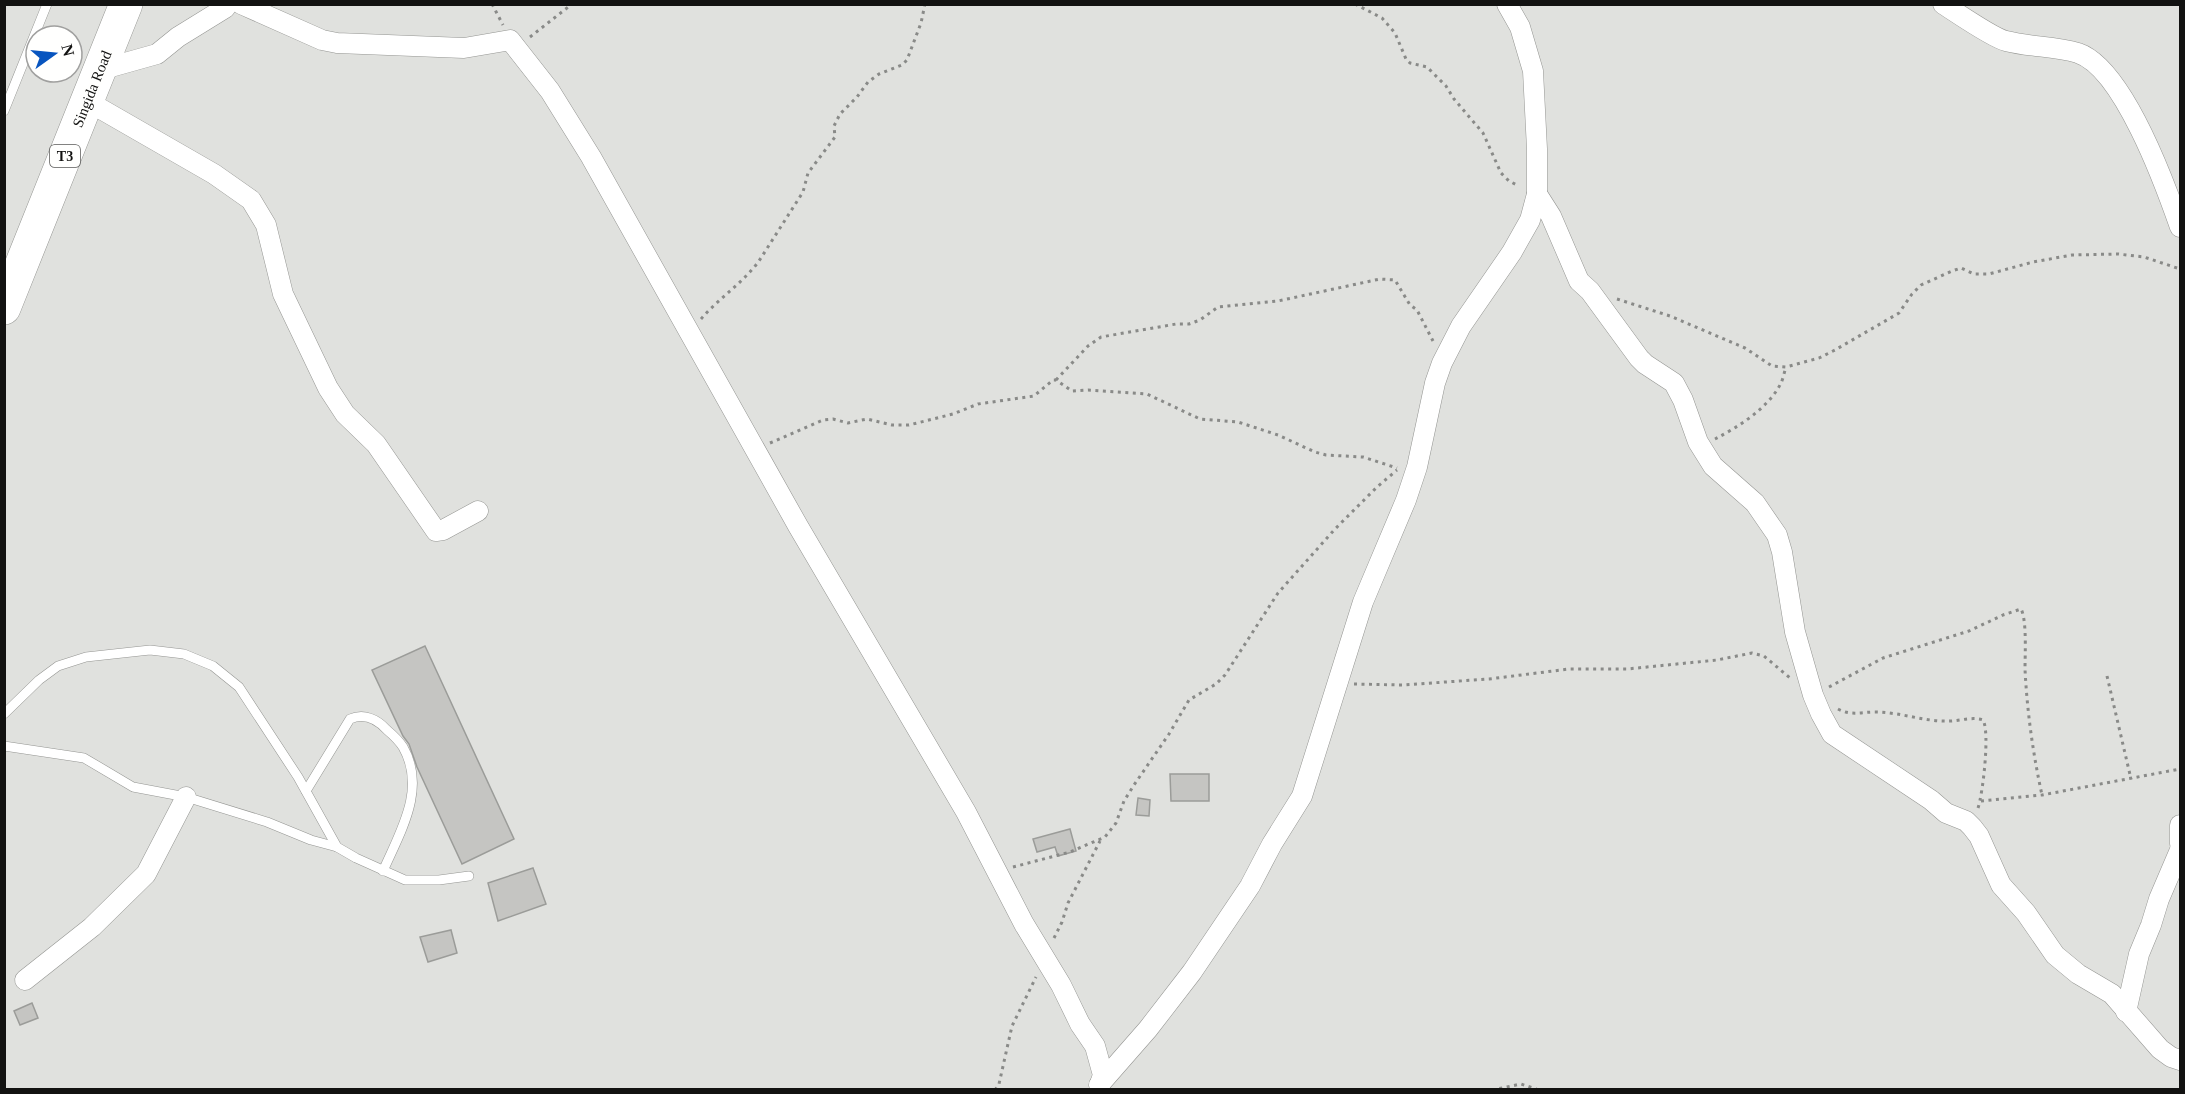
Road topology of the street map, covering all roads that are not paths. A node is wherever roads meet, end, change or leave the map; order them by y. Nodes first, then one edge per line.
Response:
1 (47, 4) edge
2 (126, 4) edge
3 (1507, 4) edge
4 (1943, 4) edge
5 (229, 5) edge
6 (100, 70) junction
7 (87, 101) junction
8 (4, 111) edge
9 (1536, 199) junction
10 (2181, 227) edge
11 (4, 308) edge
12 (478, 511) dead end
13 (4, 714) edge
14 (4, 746) edge
15 (306, 791) junction
16 (186, 797) junction
17 (2181, 825) edge
18 (2181, 844) edge
19 (337, 847) junction
20 (2181, 850) edge
21 (383, 871) junction
22 (469, 876) dead end
23 (25, 980) dead end
24 (2126, 1011) junction
25 (2181, 1060) edge
26 (1098, 1087) edge

1 - 8 lane
2 - 6 highway, Singida Road / T3
3 - 9 street
4 - 10 street
5 - 6 street
5 - 26 street
6 - 7 highway, Singida Road / T3
7 - 11 highway, Singida Road / T3
7 - 12 street
9 - 24 street
9 - 26 street
13 - 15 lane
14 - 16 lane
15 - 19 lane
15 - 21 lane
16 - 19 lane
16 - 23 street
17 - 18 street
19 - 21 lane
20 - 24 street
21 - 22 lane
24 - 25 street

